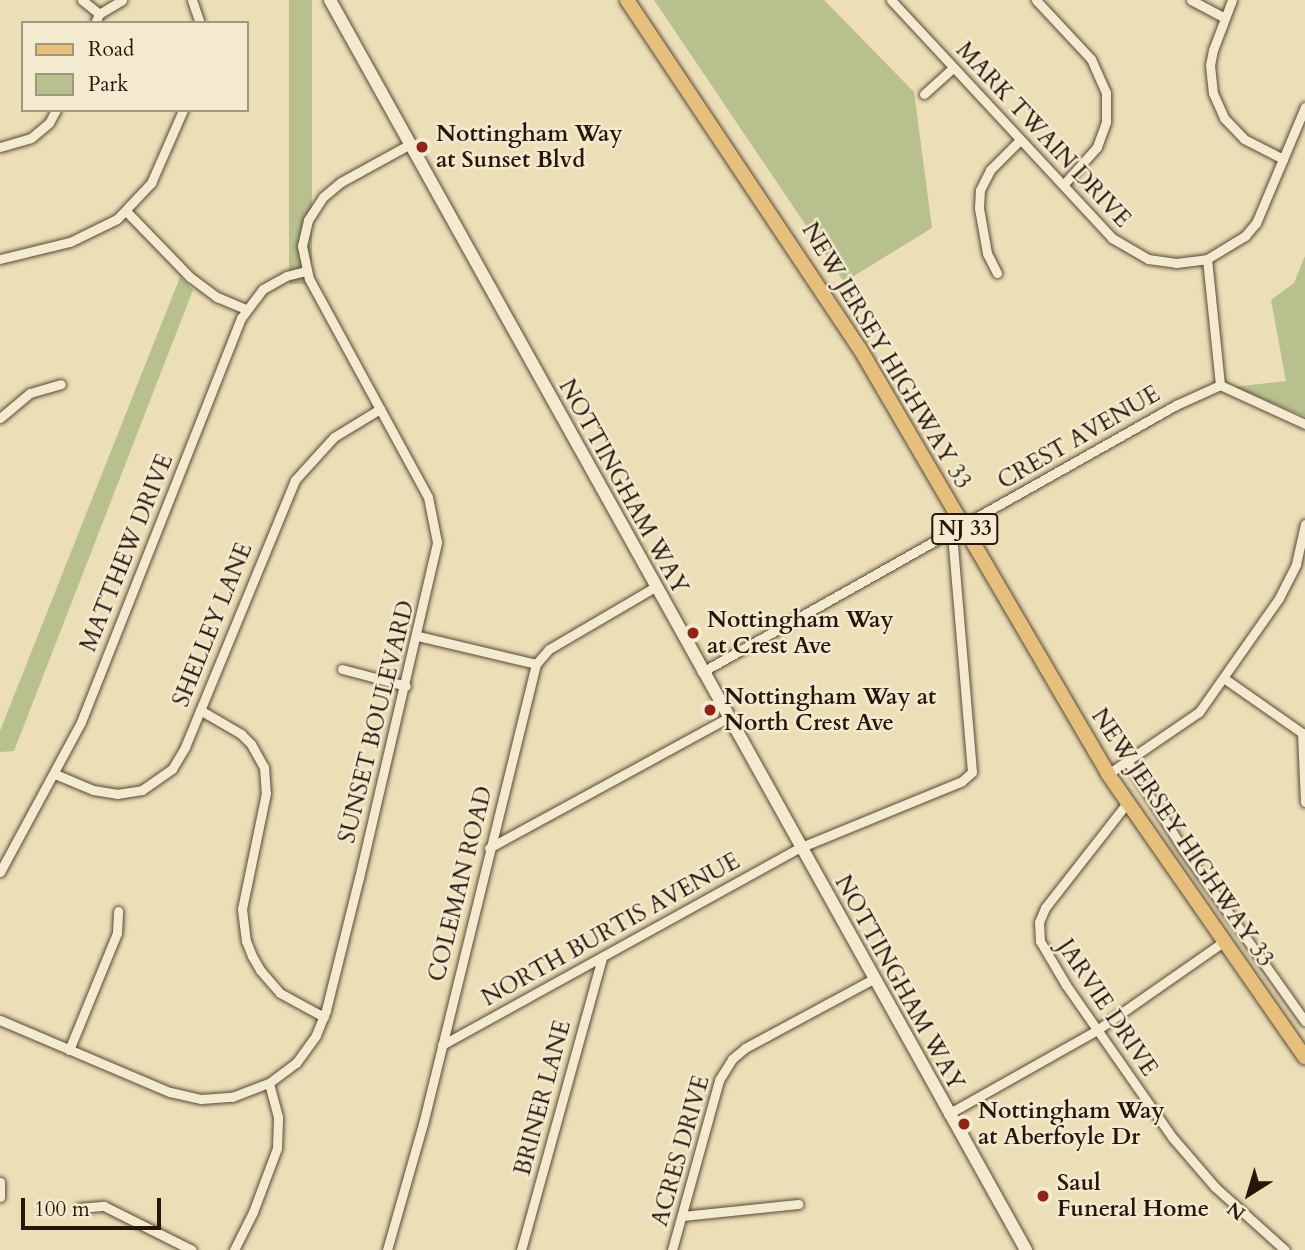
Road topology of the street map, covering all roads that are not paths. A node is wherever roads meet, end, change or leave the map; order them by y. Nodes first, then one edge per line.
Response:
1 (82, 0) edge
2 (122, 0) edge
3 (192, 0) edge
4 (330, 0) edge
5 (627, 0) edge
6 (891, 0) edge
7 (1036, 0) edge
8 (1191, 0) edge
9 (1232, 0) edge
10 (97, 18) edge
11 (1224, 18) junction
12 (199, 21) edge
13 (953, 68) junction
14 (924, 94) dead end
15 (1305, 107) edge
16 (55, 112) edge
17 (182, 112) edge
18 (1020, 139) junction
19 (410, 144) junction
20 (0, 147) edge
21 (1283, 159) junction
22 (1063, 185) junction
23 (126, 211) junction
24 (0, 259) edge
25 (1207, 259) junction
26 (306, 271) junction
27 (997, 273) dead end
28 (245, 309) junction
29 (61, 384) dead end
30 (1220, 385) junction
31 (380, 409) junction
32 (0, 418) edge
33 (1305, 424) edge
34 (1305, 523) edge
35 (958, 529) junction
36 (655, 587) junction
37 (418, 636) junction
38 (536, 664) junction
39 (342, 669) dead end
40 (702, 672) junction
41 (1224, 679) junction
42 (406, 686) junction
43 (200, 710) junction
44 (727, 718) junction
45 (1303, 733) edge
46 (1128, 762) junction
47 (55, 774) junction
48 (1108, 774) junction
49 (1305, 802) edge
50 (1127, 803) junction
51 (489, 848) junction
52 (799, 848) junction
53 (0, 872) edge
54 (118, 911) dead end
55 (1223, 942) junction
56 (602, 957) junction
57 (873, 979) junction
58 (324, 1017) junction
59 (0, 1020) edge
60 (1305, 1021) edge
61 (1097, 1030) junction
62 (442, 1045) junction
63 (69, 1049) junction
64 (1303, 1049) edge
65 (269, 1083) junction
66 (948, 1114) junction
67 (0, 1182) edge
68 (0, 1197) edge
69 (798, 1204) dead end
70 (79, 1208) dead end
71 (682, 1216) junction
72 (192, 1250) edge
73 (234, 1250) edge
74 (387, 1250) edge
75 (521, 1250) edge
76 (672, 1250) edge
77 (1026, 1250) edge
78 (1285, 1250) edge

1 - 10 street
2 - 10 street
3 - 12 street
4 - 19 street, NOTTINGHAM WAY
5 - 35 main road, NEW JERSEY HIGHWAY 33 / NJ 33
6 - 13 street, MARK TWAIN DRIVE
7 - 22 street
8 - 11 street
9 - 11 street
11 - 21 street
13 - 14 street
13 - 18 street, MARK TWAIN DRIVE
15 - 21 street, MARK TWAIN DRIVE
16 - 20 street
17 - 23 street
18 - 22 street, MARK TWAIN DRIVE
18 - 27 street
19 - 26 street, SUNSET BOULEVARD
19 - 36 street, NOTTINGHAM WAY
21 - 25 street, MARK TWAIN DRIVE
22 - 25 street, MARK TWAIN DRIVE
23 - 24 street
23 - 28 street
25 - 30 street
26 - 28 street, MATTHEW DRIVE
26 - 31 street, SUNSET BOULEVARD
28 - 47 street, MATTHEW DRIVE
29 - 32 street
30 - 33 street
30 - 35 street, CREST AVENUE
31 - 37 street, SUNSET BOULEVARD
31 - 43 street, SHELLEY LANE
34 - 41 street
35 - 40 street, CREST AVENUE
35 - 48 main road, NEW JERSEY HIGHWAY 33 / NJ 33
35 - 52 street, NORTH BURTIS AVENUE
36 - 38 street
36 - 40 street, NOTTINGHAM WAY
37 - 38 street
37 - 42 street, SUNSET BOULEVARD
38 - 51 street, COLEMAN ROAD
39 - 42 street
40 - 44 street, NOTTINGHAM WAY
41 - 45 street
41 - 46 street
42 - 58 street, SUNSET BOULEVARD
43 - 47 street, SHELLEY LANE
43 - 58 street
44 - 51 street
44 - 52 street, NOTTINGHAM WAY
45 - 49 street
46 - 48 street
46 - 60 street
47 - 53 street, MATTHEW DRIVE
48 - 50 main road, NEW JERSEY HIGHWAY 33 / NJ 33
50 - 55 main road, NEW JERSEY HIGHWAY 33 / NJ 33
50 - 61 street, JARVIE DRIVE
51 - 62 street, COLEMAN ROAD
52 - 56 street, NORTH BURTIS AVENUE
52 - 57 street, NOTTINGHAM WAY
54 - 63 street
55 - 61 street
55 - 64 main road, NEW JERSEY HIGHWAY 33 / NJ 33
56 - 62 street, NORTH BURTIS AVENUE
56 - 75 street, BRINER LANE
57 - 66 street, NOTTINGHAM WAY
57 - 71 street, ACRES DRIVE
58 - 65 street, SUNSET BOULEVARD
59 - 63 street, SUNSET BOULEVARD
61 - 66 street
61 - 78 street, JARVIE DRIVE
62 - 74 street, COLEMAN ROAD
63 - 65 street, SUNSET BOULEVARD
65 - 73 street
66 - 77 street, NOTTINGHAM WAY
67 - 68 street
69 - 71 street
70 - 72 street
71 - 76 street, ACRES DRIVE

